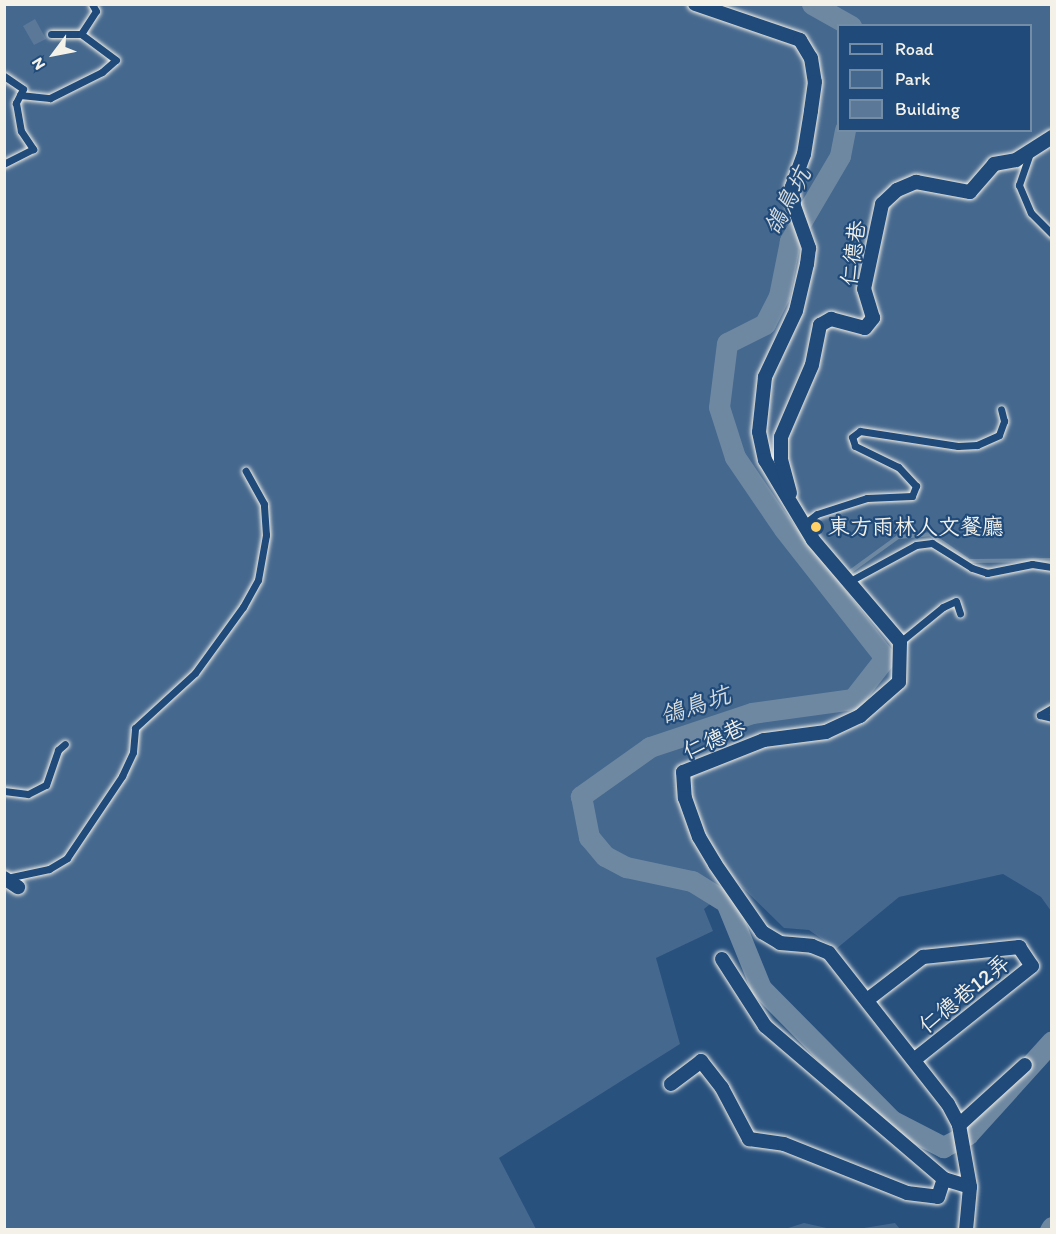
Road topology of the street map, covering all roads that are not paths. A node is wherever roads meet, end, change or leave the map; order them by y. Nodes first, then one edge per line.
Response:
1 (92, 4) edge
2 (696, 4) edge
3 (51, 34) dead end
4 (81, 34) junction
5 (4, 76) edge
6 (20, 95) junction
7 (1052, 137) edge
8 (1030, 150) junction
9 (4, 164) edge
10 (1052, 234) edge
11 (1001, 409) dead end
12 (246, 471) dead end
13 (801, 520) junction
14 (1052, 567) edge
15 (850, 581) junction
16 (960, 613) dead end
17 (900, 642) junction
18 (1052, 708) edge
19 (1052, 718) edge
20 (65, 744) dead end
21 (4, 791) edge
22 (6, 878) edge
23 (18, 887) dead end
24 (722, 960) dead end
25 (867, 1000) junction
26 (914, 1060) junction
27 (1025, 1065) dead end
28 (671, 1084) dead end
29 (960, 1129) junction
30 (944, 1179) junction
31 (969, 1181) junction
32 (966, 1230) edge

1 - 4 lane
2 - 13 street, 仁德巷
3 - 4 lane
4 - 6 lane
5 - 6 lane
6 - 9 lane
7 - 8 street, 仁德巷
8 - 10 lane
8 - 13 street, 仁德巷
11 - 13 lane
12 - 22 lane
13 - 15 street, 仁德巷
14 - 15 lane
15 - 17 street, 仁德巷
16 - 17 lane
17 - 25 street, 仁德巷
18 - 19 lane
20 - 21 lane
22 - 23 street
24 - 30 street
25 - 26 street, 仁德巷
25 - 26 street, 仁德巷12弄
26 - 29 street, 仁德巷
27 - 29 street
28 - 30 street
29 - 31 street
30 - 31 street
31 - 32 street

